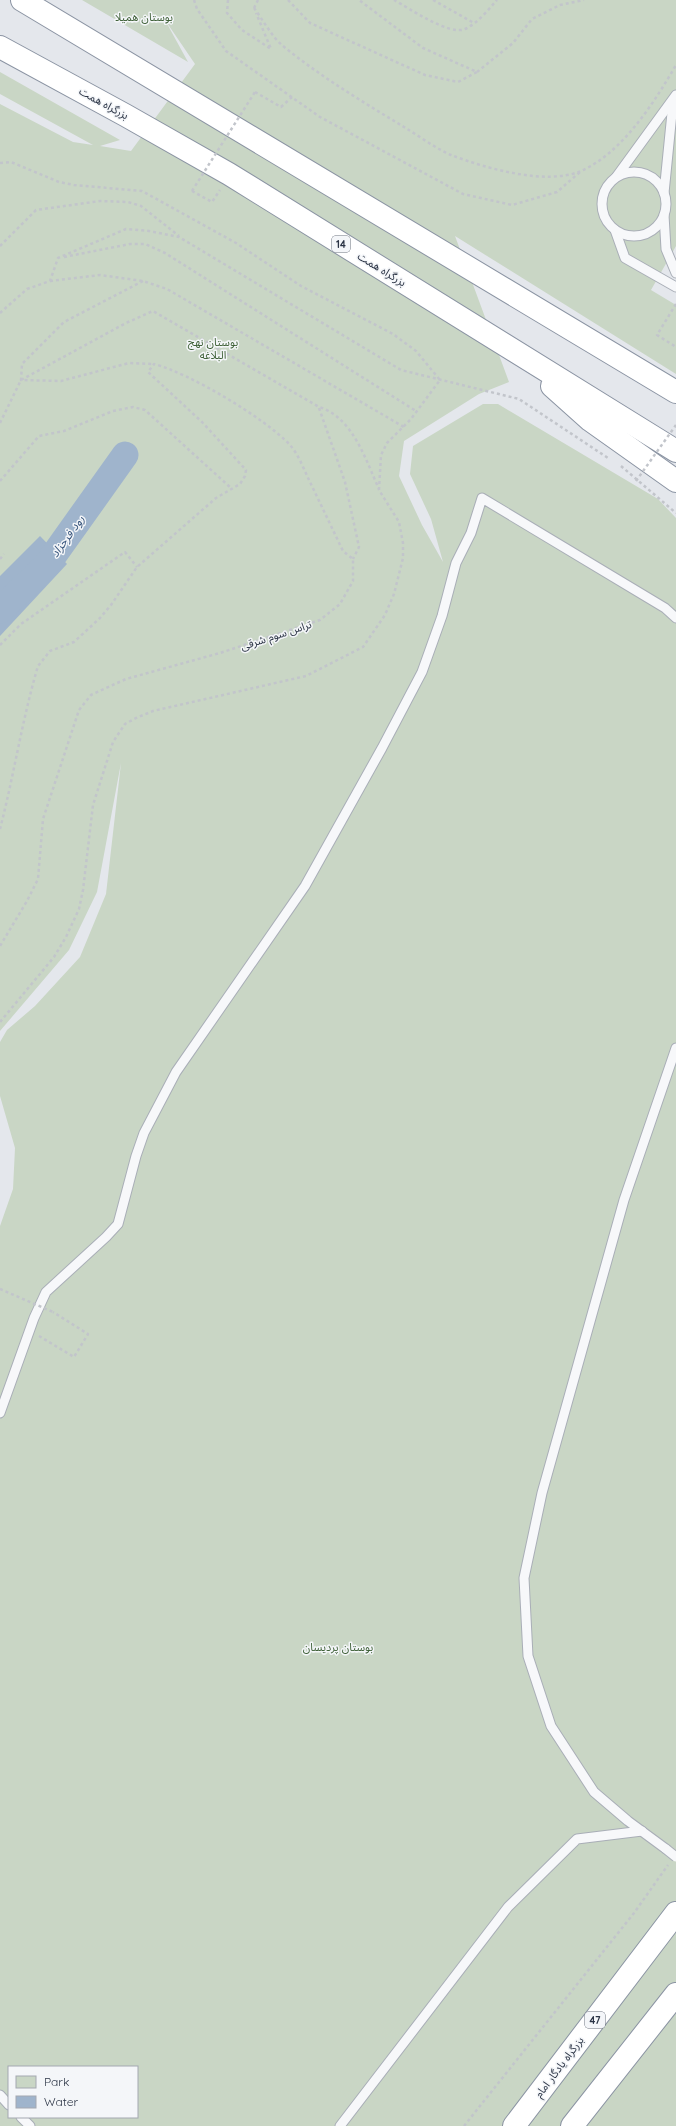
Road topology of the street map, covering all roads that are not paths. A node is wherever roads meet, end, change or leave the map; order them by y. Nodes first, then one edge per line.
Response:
1 (22, 0) edge
2 (0, 47) edge
3 (674, 98) edge
4 (615, 178) junction
5 (664, 195) junction
6 (664, 214) junction
7 (615, 230) junction
8 (676, 273) edge
9 (676, 287) edge
10 (506, 345) junction
11 (676, 392) edge
12 (676, 451) edge
13 (676, 480) edge
14 (676, 618) edge
15 (676, 1048) edge
16 (0, 1413) edge
17 (642, 1831) junction
18 (674, 1858) edge
19 (676, 1913) edge
20 (676, 1994) edge
21 (0, 2096) edge
22 (8, 2104) edge
23 (22, 2118) edge
24 (30, 2126) edge
25 (340, 2126) edge
26 (514, 2126) edge
27 (572, 2126) edge

1 - 11 highway
2 - 10 highway, بزرگراه همت / 14
3 - 4 lane
3 - 5 lane
4 - 5 lane
4 - 7 lane
5 - 6 lane
6 - 7 lane
6 - 8 lane
7 - 9 lane
10 - 12 highway, بزرگراه همت / 14
10 - 13 highway
14 - 16 lane
15 - 17 lane
17 - 18 lane, bridge
17 - 25 lane
19 - 26 highway, بزرگراه یادگار امام / 47
20 - 27 highway
21 - 22 lane
23 - 24 lane

